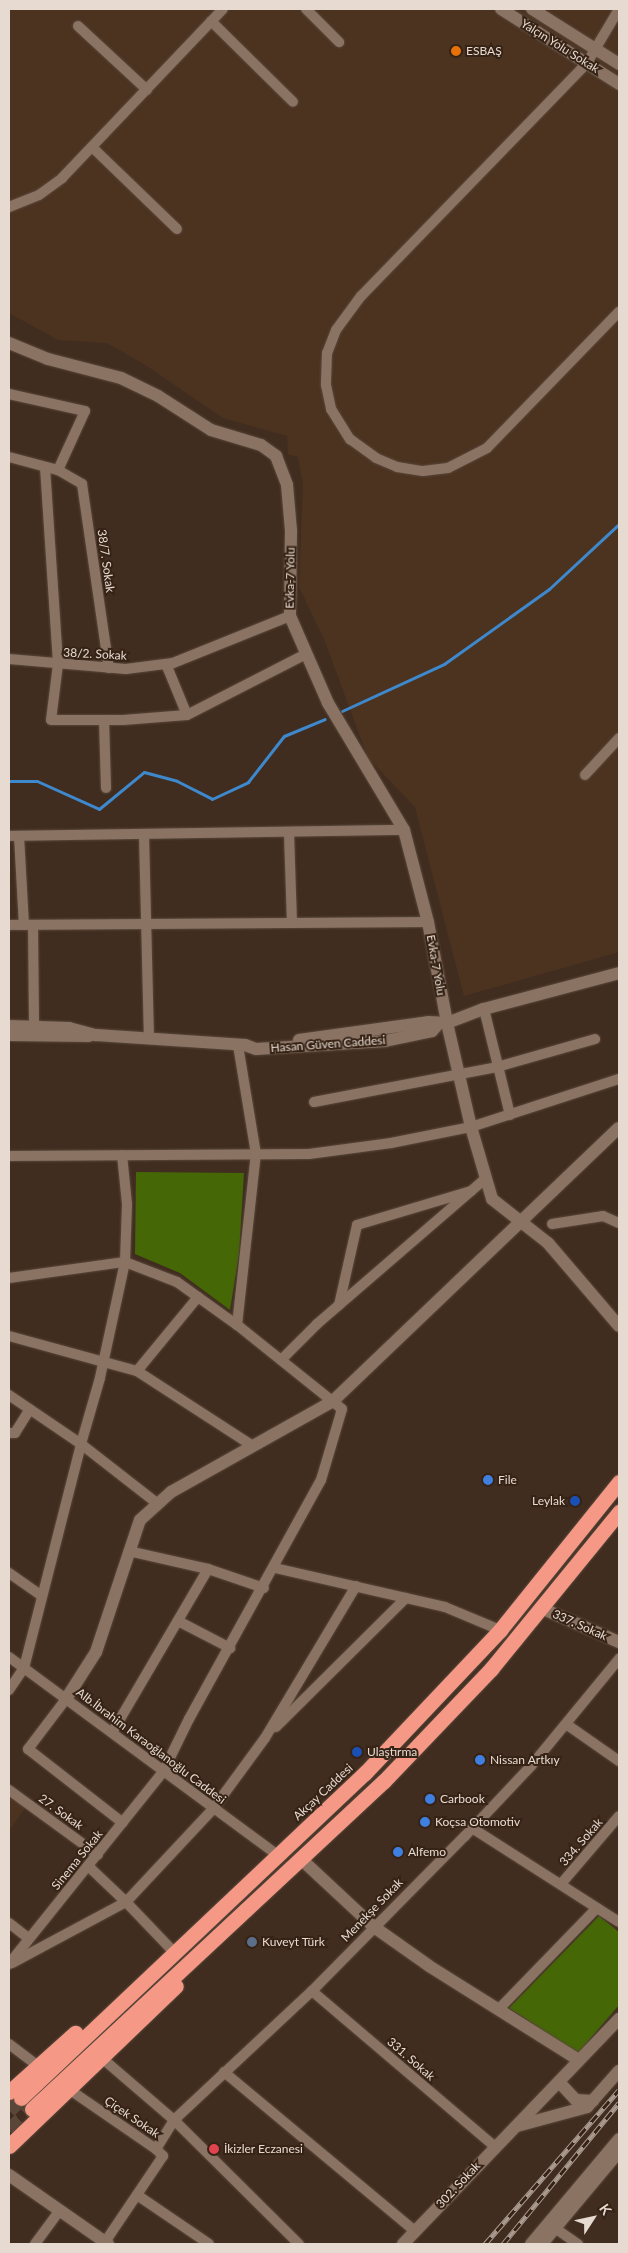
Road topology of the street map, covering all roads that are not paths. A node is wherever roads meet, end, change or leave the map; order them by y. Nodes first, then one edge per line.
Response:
1 (223, 9) edge
2 (306, 9) edge
3 (501, 9) edge
4 (532, 9) edge
5 (619, 9) edge
6 (212, 21) junction
7 (78, 26) dead end
8 (339, 42) dead end
9 (595, 49) junction
10 (587, 63) junction
11 (619, 64) edge
12 (619, 84) edge
13 (146, 90) junction
14 (293, 102) dead end
15 (92, 147) junction
16 (9, 207) edge
17 (177, 229) dead end
18 (619, 312) edge
19 (9, 343) edge
20 (9, 394) edge
21 (9, 457) edge
22 (45, 467) junction
23 (58, 470) junction
24 (290, 616) junction
25 (304, 655) junction
26 (9, 658) edge
27 (58, 664) junction
28 (166, 664) junction
29 (109, 668) junction
30 (187, 715) junction
31 (104, 720) junction
32 (619, 738) edge
33 (585, 775) dead end
34 (106, 788) dead end
35 (404, 830) junction
36 (289, 833) junction
37 (144, 835) junction
38 (14, 836) edge
39 (428, 922) junction
40 (292, 923) junction
41 (148, 924) junction
42 (9, 925) edge
43 (29, 925) junction
44 (617, 976) edge
45 (484, 1009) junction
46 (442, 1024) junction
47 (9, 1026) edge
48 (34, 1026) junction
49 (9, 1035) edge
50 (96, 1036) junction
51 (149, 1039) junction
52 (595, 1039) dead end
53 (241, 1045) junction
54 (497, 1066) junction
55 (460, 1074) junction
56 (619, 1078) edge
57 (314, 1102) dead end
58 (510, 1115) junction
59 (471, 1127) junction
60 (619, 1128) edge
61 (256, 1154) junction
62 (9, 1156) edge
63 (122, 1156) junction
64 (486, 1178) junction
65 (477, 1189) junction
66 (619, 1223) edge
67 (521, 1224) junction
68 (552, 1224) dead end
69 (125, 1262) junction
70 (9, 1278) edge
71 (198, 1297) junction
72 (339, 1305) junction
73 (237, 1325) junction
74 (619, 1326) edge
75 (9, 1336) edge
76 (281, 1360) junction
77 (104, 1362) junction
78 (137, 1372) junction
79 (9, 1396) edge
80 (333, 1401) junction
81 (30, 1409) junction
82 (12, 1433) edge
83 (9, 1443) edge
84 (81, 1444) junction
85 (253, 1446) junction
86 (619, 1482) edge
87 (158, 1504) junction
88 (619, 1512) edge
89 (129, 1552) junction
90 (275, 1568) junction
91 (208, 1569) junction
92 (9, 1573) edge
93 (356, 1586) junction
94 (264, 1588) junction
95 (42, 1596) junction
96 (406, 1598) junction
97 (541, 1608) junction
98 (178, 1621) junction
99 (500, 1630) junction
100 (619, 1642) edge
101 (230, 1648) junction
102 (9, 1657) edge
103 (619, 1659) edge
104 (24, 1668) junction
105 (9, 1690) edge
106 (66, 1698) junction
107 (566, 1724) junction
108 (112, 1731) junction
109 (265, 1738) junction
110 (619, 1761) edge
111 (163, 1772) junction
112 (9, 1790) edge
113 (214, 1809) junction
114 (619, 1816) edge
115 (123, 1824) junction
116 (472, 1828) junction
117 (98, 1855) junction
118 (278, 1855) junction
119 (301, 1858) junction
120 (88, 1866) junction
121 (561, 1884) junction
122 (126, 1902) junction
123 (598, 1908) junction
124 (215, 1913) junction
125 (619, 1922) edge
126 (9, 1923) edge
127 (374, 1927) junction
128 (226, 1929) junction
129 (28, 1938) junction
130 (170, 1948) junction
131 (9, 1964) edge
132 (312, 1990) junction
133 (500, 2008) junction
134 (619, 2019) edge
135 (9, 2044) edge
136 (103, 2059) junction
137 (579, 2060) junction
138 (38, 2066) junction
139 (619, 2071) edge
140 (224, 2072) junction
141 (560, 2083) junction
142 (70, 2090) junction
143 (21, 2100) edge
144 (542, 2100) junction
145 (593, 2101) junction
146 (579, 2111) junction
147 (550, 2117) junction
148 (174, 2120) junction
149 (514, 2127) junction
150 (26, 2130) junction
151 (9, 2138) edge
152 (619, 2139) edge
153 (9, 2146) edge
154 (495, 2147) junction
155 (156, 2149) junction
156 (619, 2153) edge
157 (9, 2174) edge
158 (137, 2195) junction
159 (60, 2210) junction
160 (552, 2226) junction
161 (415, 2231) junction
162 (292, 2242) edge
163 (107, 2243) edge
164 (35, 2244) edge
165 (209, 2244) edge
166 (403, 2244) edge
167 (531, 2244) edge
168 (543, 2244) edge
169 (578, 2244) edge

1 - 6 street
2 - 8 street
3 - 10 street, Yalçın Yolu Sokak
4 - 9 street, Yalçın Yolu Sokak
5 - 9 street
6 - 13 street
6 - 14 street
7 - 13 street
9 - 10 street
9 - 11 street, Yalçın Yolu Sokak
10 - 12 street, Yalçın Yolu Sokak
10 - 18 street
13 - 15 street
15 - 16 street
15 - 17 street
19 - 24 street, Evka-7 Yolu
20 - 23 street
21 - 22 street
22 - 23 street
22 - 27 street
23 - 29 street, 38/7. Sokak
24 - 25 street, Evka-7 Yolu
24 - 28 street, 38/2. Sokak
25 - 30 street
25 - 35 street, Evka-7 Yolu
26 - 27 street, 38/2. Sokak
27 - 29 street, 38/2. Sokak
27 - 31 street
28 - 29 street, 38/2. Sokak
28 - 30 street
30 - 31 street
31 - 34 street
32 - 33 street
35 - 36 street
35 - 39 street, Evka-7 Yolu
36 - 37 street
36 - 40 street
37 - 38 street
37 - 41 street
38 - 43 street
39 - 40 street
39 - 46 street, Evka-7 Yolu
40 - 41 street
41 - 43 street
41 - 51 street
42 - 43 street
43 - 48 street
44 - 45 street, Hasan Güven Caddesi
45 - 46 street, Hasan Güven Caddesi
45 - 54 street
46 - 53 street, Hasan Güven Caddesi
46 - 55 street, Evka-7 Yolu
47 - 48 street, Hasan Güven Caddesi
48 - 50 street, Hasan Güven Caddesi
49 - 50 street, Hasan Güven Caddesi
50 - 51 street, Hasan Güven Caddesi
51 - 53 street, Hasan Güven Caddesi
52 - 54 street
53 - 61 street
54 - 55 street
54 - 58 street
55 - 57 street
55 - 59 street, Evka-7 Yolu
56 - 58 street
58 - 59 street
59 - 61 street
59 - 64 street, Evka-7 Yolu
60 - 67 street
61 - 63 street
61 - 73 street
62 - 63 street
63 - 69 street
64 - 65 street
64 - 67 street, Evka-7 Yolu
65 - 72 street
65 - 72 street
66 - 68 street
67 - 74 street
67 - 80 street
69 - 70 street
69 - 71 street
69 - 77 street
71 - 73 street
71 - 78 street
72 - 76 street
73 - 76 street
75 - 77 street
76 - 80 street
77 - 78 street
77 - 84 street
78 - 85 street
79 - 81 street
80 - 85 street
80 - 90 street, Sinema Sokak
81 - 82 street
81 - 84 street
82 - 83 street
84 - 87 street
84 - 95 street
85 - 87 street
86 - 99 highway, Akçay Caddesi
87 - 89 street
88 - 97 highway
89 - 91 street
89 - 106 street
90 - 93 street
90 - 94 street, Sinema Sokak
91 - 94 street
91 - 98 street
92 - 95 street
93 - 96 street
93 - 109 street
94 - 101 street, Sinema Sokak
95 - 104 street
96 - 99 street
96 - 109 street
97 - 100 street, 337. Sokak
97 - 119 highway
98 - 101 street
98 - 108 street
99 - 118 highway, Akçay Caddesi
101 - 111 street, Sinema Sokak
102 - 104 street, Alb.İbrahim Karaoğlanoğlu Caddesi
103 - 107 street, Menekşe Sokak
104 - 105 street
104 - 106 street, Alb.İbrahim Karaoğlanoğlu Caddesi
106 - 108 street, Alb.İbrahim Karaoğlanoğlu Caddesi
106 - 115 street
107 - 110 street
107 - 116 street, Menekşe Sokak
108 - 111 street, Alb.İbrahim Karaoğlanoğlu Caddesi
109 - 113 street
111 - 113 street, Alb.İbrahim Karaoğlanoğlu Caddesi
111 - 115 street, Sinema Sokak
112 - 117 street, 27. Sokak
113 - 118 street, Alb.İbrahim Karaoğlanoğlu Caddesi
113 - 122 street
114 - 121 street, 334. Sokak
115 - 117 street, Sinema Sokak
116 - 121 street
116 - 127 street, Menekşe Sokak
117 - 120 street, Sinema Sokak
118 - 124 highway, Akçay Caddesi
119 - 127 street
119 - 128 highway
120 - 122 street
120 - 129 street, Sinema Sokak
121 - 123 street
122 - 130 street
122 - 131 street
123 - 125 street
123 - 133 street
124 - 130 highway
124 - 143 highway, Akçay Caddesi
126 - 129 street
127 - 132 street, Menekşe Sokak
127 - 133 street
128 - 136 highway
128 - 143 highway
129 - 131 street, Sinema Sokak
130 - 138 highway
132 - 140 street, Menekşe Sokak
132 - 154 street, 331. Sokak
133 - 137 street
134 - 137 street, 302. Sokak
135 - 138 street
136 - 142 highway
136 - 148 street
137 - 141 street, 302. Sokak
138 - 143 highway
139 - 145 street
140 - 148 street, Menekşe Sokak
140 - 161 street
141 - 144 street, 302. Sokak
141 - 145 street
142 - 150 highway
142 - 155 street, Çiçek Sokak
144 - 146 street
144 - 147 street
144 - 149 street, 302. Sokak
145 - 146 street
146 - 147 street
147 - 149 street
148 - 155 street, Çiçek Sokak
148 - 162 street, Çiçek Sokak
149 - 154 street, 302. Sokak
150 - 151 highway
150 - 153 highway
152 - 160 street
154 - 161 street, 302. Sokak
155 - 158 street
156 - 160 street
157 - 159 street
158 - 163 street
158 - 165 street
159 - 163 street
159 - 164 street
160 - 167 street
160 - 168 street
160 - 169 street
161 - 166 street, 302. Sokak

